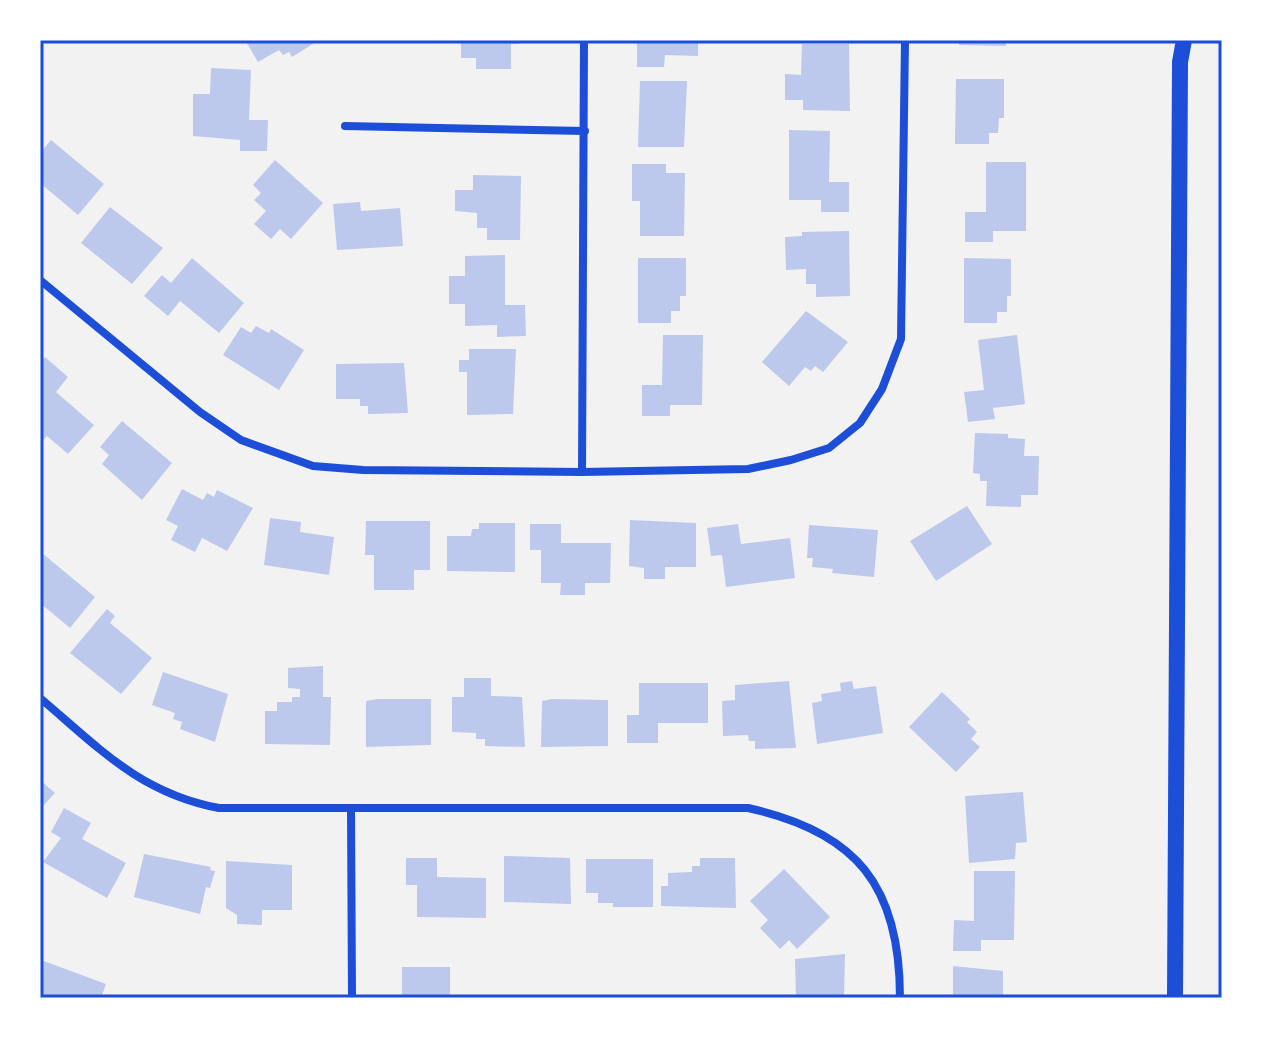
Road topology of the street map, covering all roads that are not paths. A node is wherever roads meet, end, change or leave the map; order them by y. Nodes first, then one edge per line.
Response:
1 (584, 40) edge
2 (905, 40) edge
3 (1175, 40) edge
4 (1184, 40) edge
5 (1180, 62) junction
6 (345, 126) dead end
7 (585, 131) junction
8 (40, 280) edge
9 (582, 472) junction
10 (40, 698) edge
11 (351, 808) junction
12 (352, 998) edge
13 (900, 998) edge
14 (1175, 998) edge

1 - 7 street
2 - 9 street
3 - 5 main road
4 - 5 main road
5 - 14 main road
6 - 7 street
7 - 9 street
8 - 9 street
10 - 11 street
11 - 12 street
11 - 13 street

